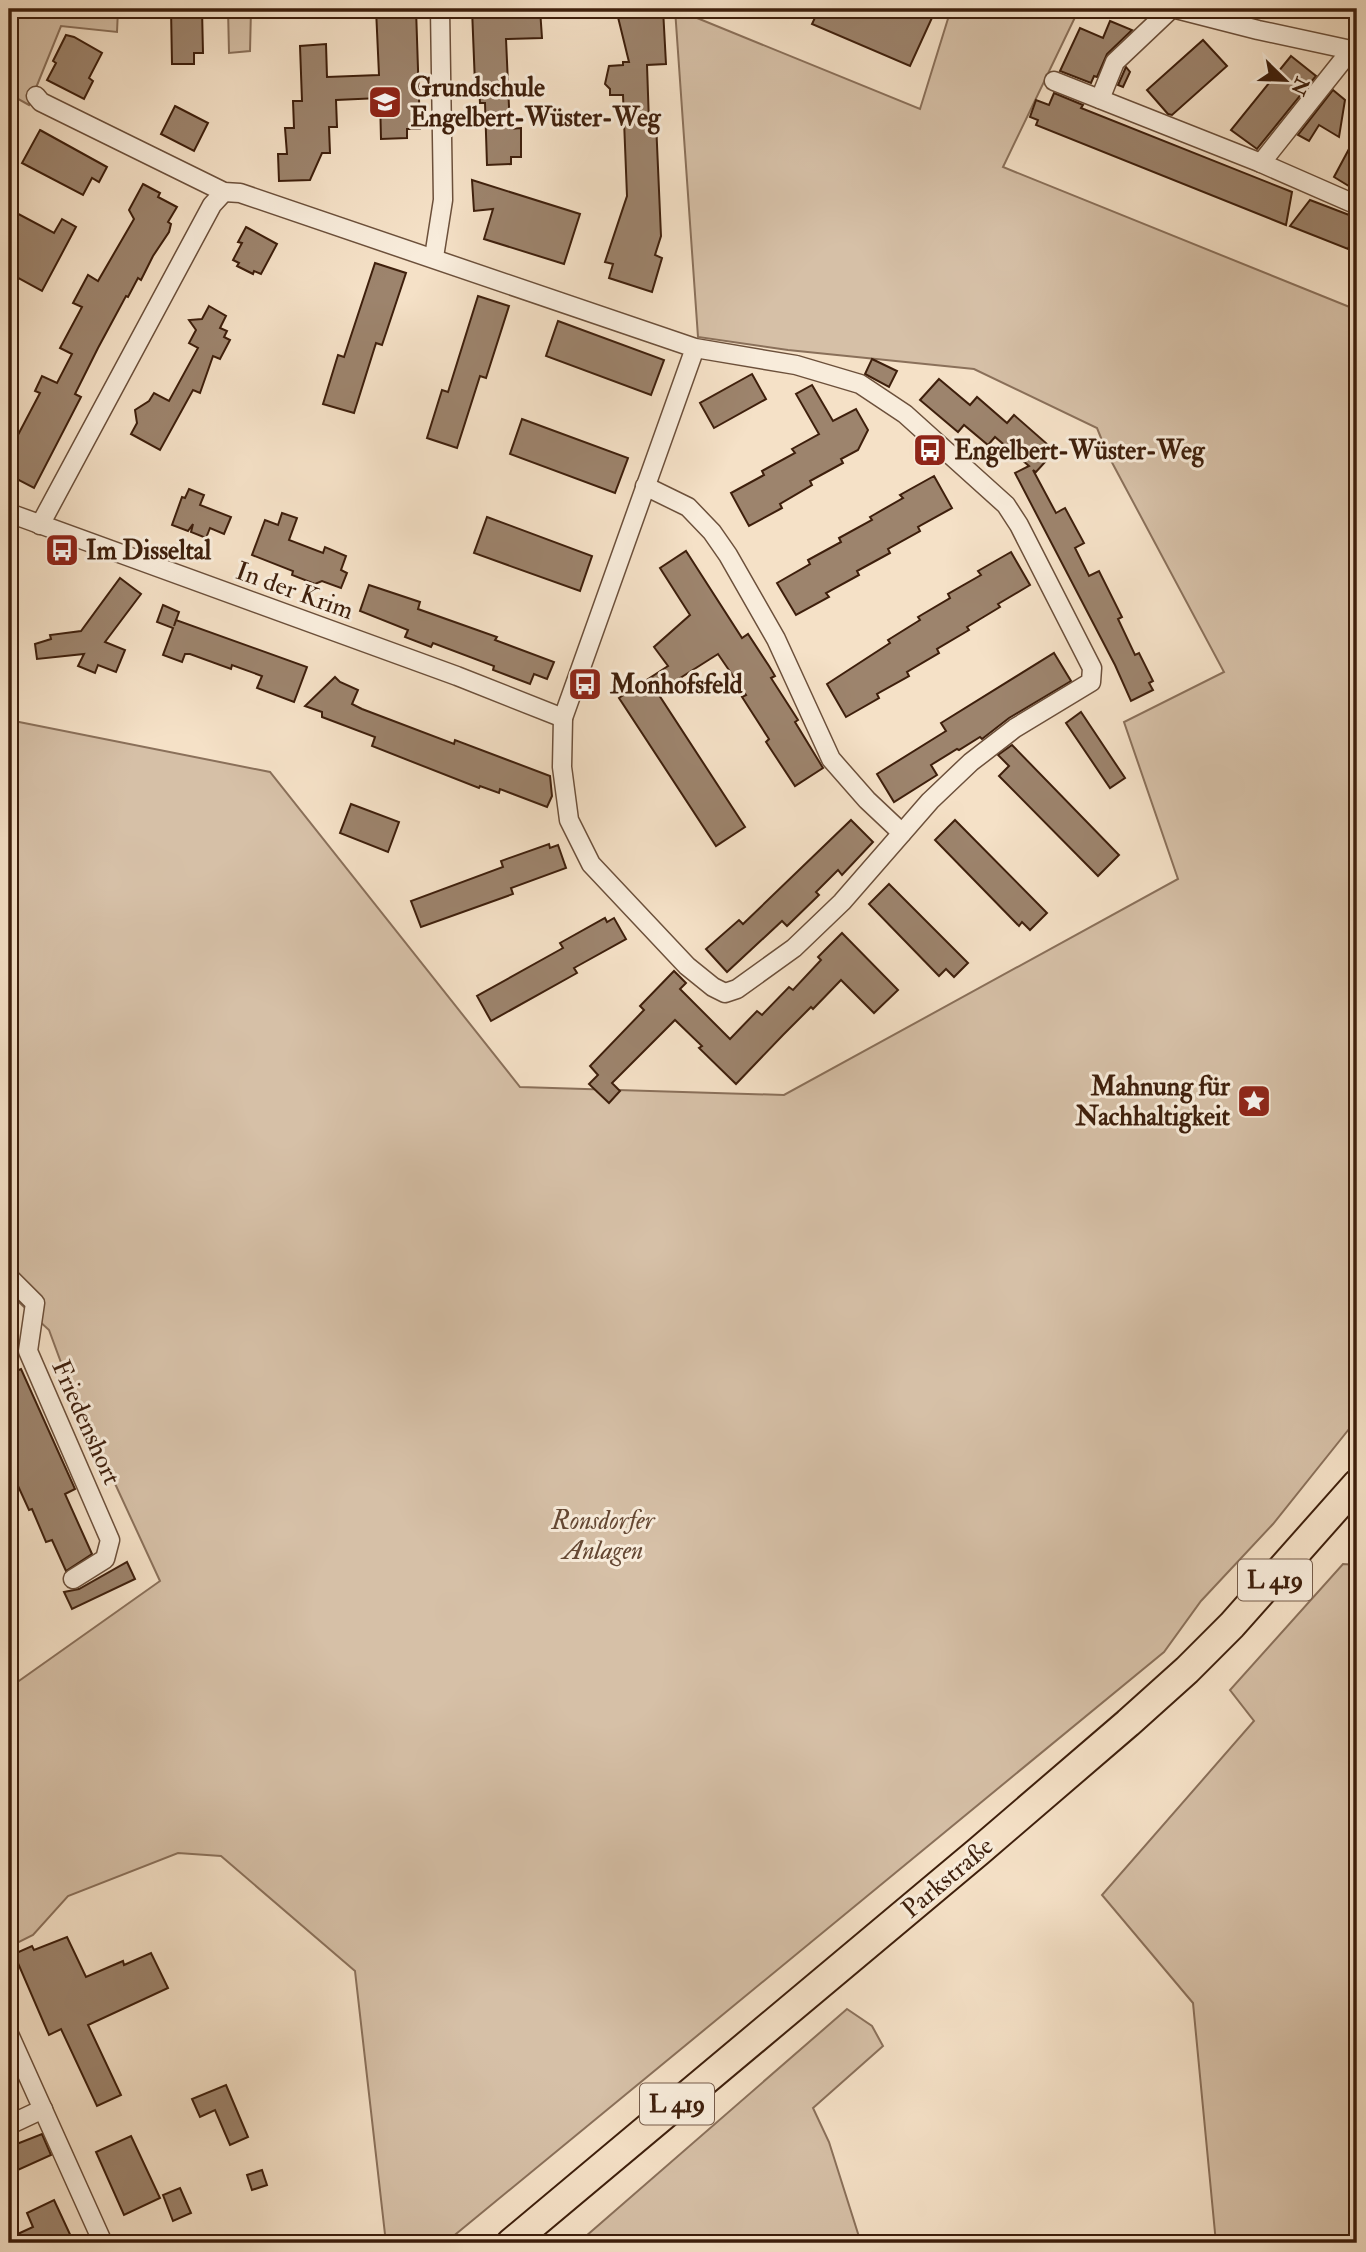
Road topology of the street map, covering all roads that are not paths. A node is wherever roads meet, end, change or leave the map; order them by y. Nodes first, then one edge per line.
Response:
1 (440, 9) edge
2 (1174, 9) edge
3 (1354, 51) edge
4 (1054, 81) dead end
5 (36, 96) dead end
6 (1100, 99) junction
7 (1261, 163) junction
8 (224, 191) junction
9 (1357, 205) edge
10 (434, 257) junction
11 (695, 348) junction
12 (645, 486) junction
13 (9, 513) edge
14 (40, 525) junction
15 (563, 718) junction
16 (902, 833) junction
17 (9, 1277) edge
18 (1357, 1484) edge
19 (73, 1578) dead end
20 (9, 2034) edge
21 (43, 2109) junction
22 (9, 2125) edge
23 (103, 2243) edge
24 (511, 2243) edge

1 - 10 street
2 - 3 street
2 - 6 street
3 - 7 street
4 - 6 street
5 - 8 street
6 - 7 street
7 - 9 street
8 - 10 street
8 - 14 street
10 - 11 street
11 - 12 street
11 - 16 street
12 - 15 street
12 - 16 street
13 - 14 street, In der Krim
14 - 15 street, In der Krim
15 - 16 street
17 - 19 street, Friedenshort
18 - 24 main road, Parkstraße / L 419
20 - 21 street
21 - 22 street
21 - 23 street

